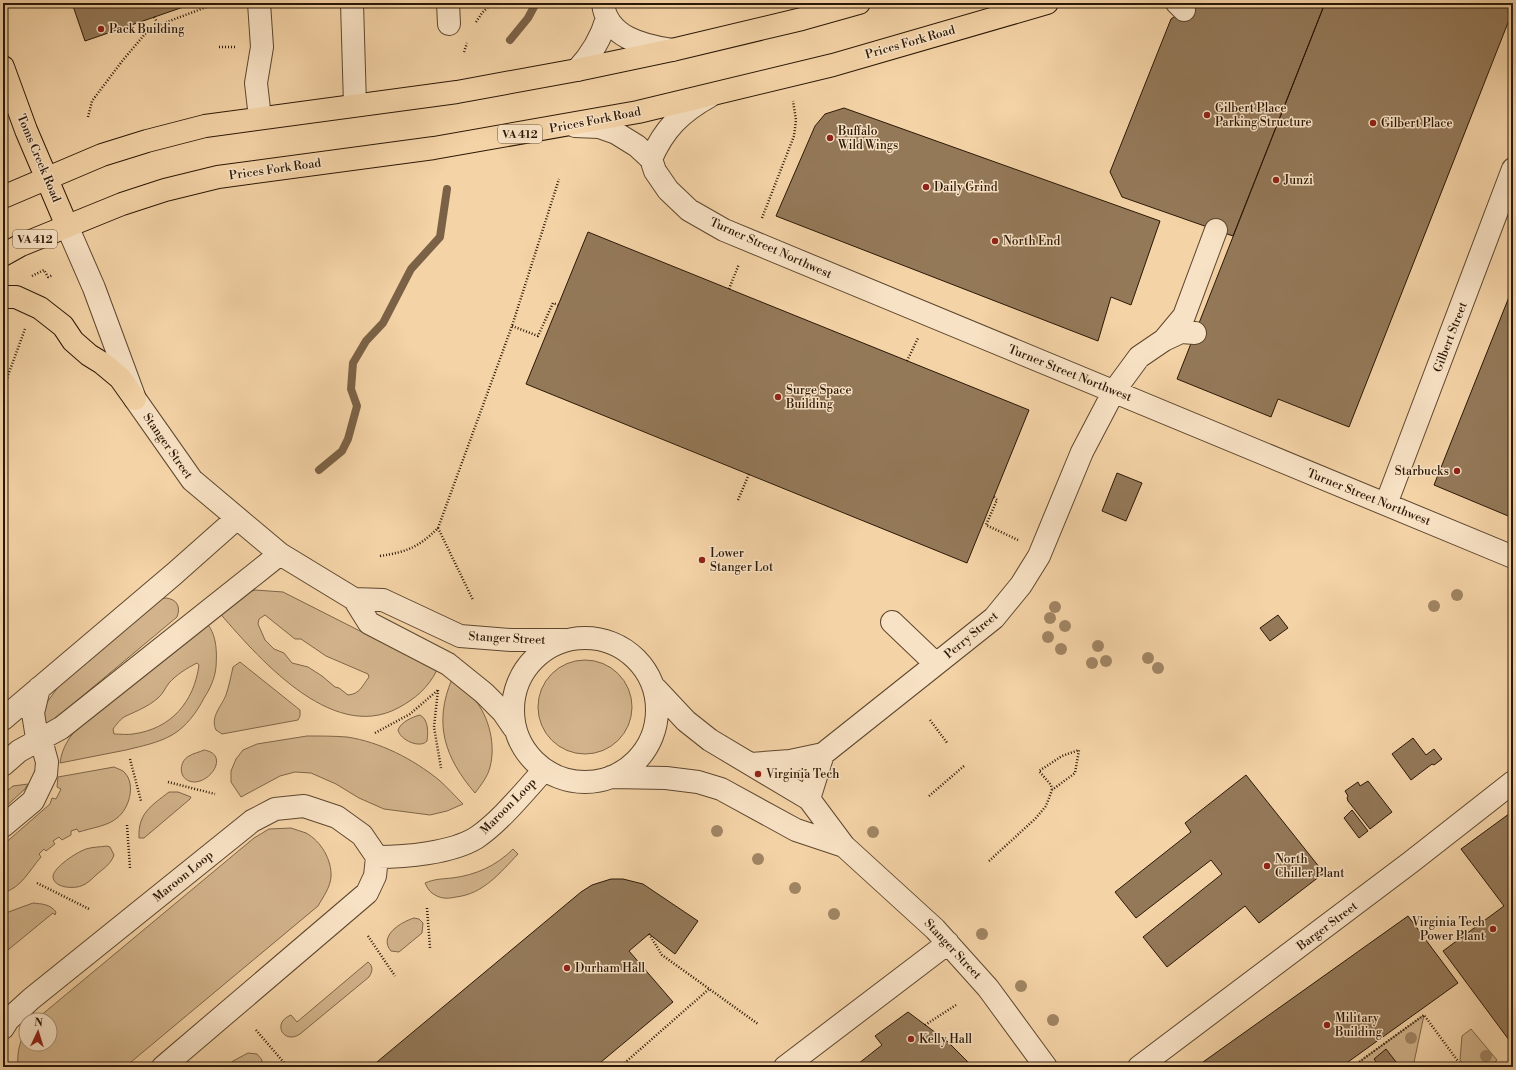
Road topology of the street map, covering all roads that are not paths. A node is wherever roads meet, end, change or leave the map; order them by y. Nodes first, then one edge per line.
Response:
1 (258, 3) edge
2 (352, 3) edge
3 (859, 3) edge
4 (1047, 3) edge
5 (605, 10) edge
6 (672, 50) junction
7 (3, 67) edge
8 (577, 70) junction
9 (712, 94) junction
10 (355, 105) junction
11 (260, 118) junction
12 (554, 128) junction
13 (651, 159) junction
14 (1513, 169) edge
15 (46, 178) junction
16 (3, 197) edge
17 (67, 226) junction
18 (1216, 230) dead end
19 (3, 255) edge
20 (3, 297) edge
21 (1195, 333) dead end
22 (1164, 340) junction
23 (1114, 391) junction
24 (136, 399) junction
25 (1386, 504) junction
26 (236, 518) junction
27 (280, 554) junction
28 (1513, 557) edge
29 (354, 598) junction
30 (892, 622) dead end
31 (572, 640) junction
32 (936, 664) junction
33 (39, 688) junction
34 (656, 689) junction
35 (3, 719) edge
36 (514, 728) junction
37 (41, 740) junction
38 (823, 754) junction
39 (751, 764) junction
40 (3, 766) edge
41 (544, 770) junction
42 (610, 777) junction
43 (1513, 782) edge
44 (809, 799) junction
45 (3, 826) edge
46 (844, 846) junction
47 (377, 857) junction
48 (948, 943) junction
49 (3, 1028) edge
50 (163, 1067) edge
51 (785, 1067) edge
52 (1046, 1067) edge
53 (1139, 1067) edge

1 - 11 street
2 - 10 street
3 - 6 main road
4 - 9 main road, Prices Fork Road / VA 412
5 - 6 street
5 - 8 street
6 - 8 main road
7 - 15 main road, Toms Creek Road
8 - 10 main road
9 - 12 main road, Prices Fork Road / VA 412
9 - 13 street
10 - 11 main road
11 - 15 main road
12 - 13 street, Turner Street Northwest
12 - 17 main road, Prices Fork Road / VA 412
13 - 23 street, Turner Street Northwest
14 - 25 street, Gilbert Street
15 - 16 main road
15 - 17 main road, Toms Creek Road
17 - 19 main road, Prices Fork Road / VA 412
17 - 24 street, Stanger Street
18 - 22 street
20 - 24 main road
21 - 22 street
22 - 23 street, Perry Street
23 - 25 street, Turner Street Northwest
23 - 32 street, Perry Street
24 - 26 street, Stanger Street
25 - 28 street, Turner Street Northwest
26 - 27 street, Stanger Street
26 - 33 street
27 - 29 street, Stanger Street
27 - 37 street
29 - 31 street, Stanger Street
29 - 36 street, Stanger Street
30 - 32 street
31 - 34 street, Stanger Street
31 - 36 street
32 - 38 street, Perry Street
33 - 35 street
33 - 37 street
34 - 39 street, Stanger Street
34 - 42 street
36 - 41 street
37 - 40 street
37 - 45 street
38 - 39 street, Perry Street
38 - 44 street
39 - 44 street, Stanger Street
41 - 42 street
41 - 47 street, Maroon Loop
42 - 46 street, Stanger Street
43 - 53 street, Barger Street
44 - 46 street, Stanger Street
46 - 48 street, Stanger Street
47 - 49 street, Maroon Loop
47 - 50 street
48 - 51 street
48 - 52 street, Stanger Street

